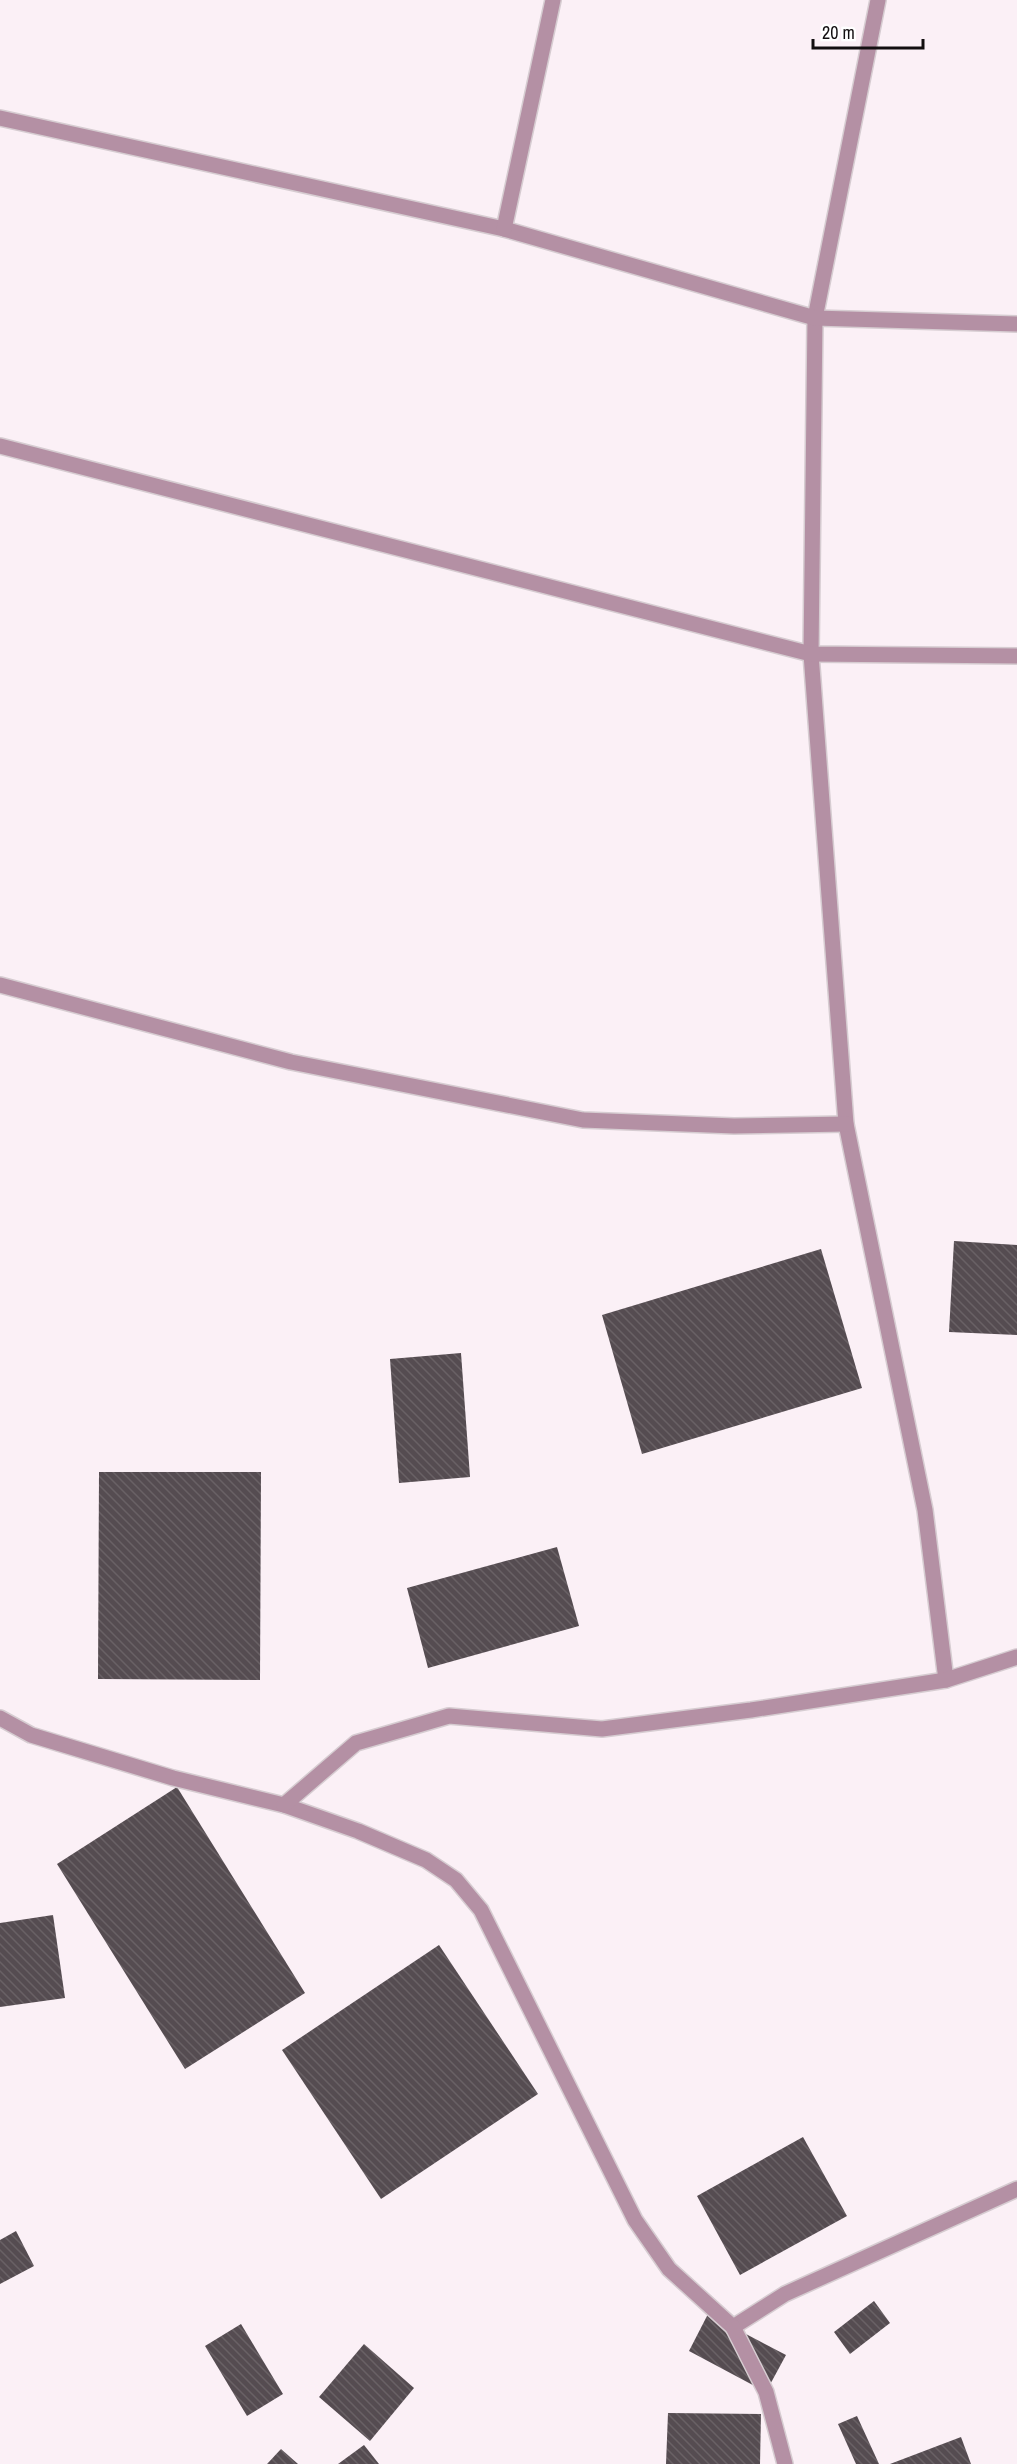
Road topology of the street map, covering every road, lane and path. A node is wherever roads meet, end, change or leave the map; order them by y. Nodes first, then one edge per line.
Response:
1 (553, 0) edge
2 (878, 0) edge
3 (0, 118) edge
4 (504, 229) junction
5 (815, 318) junction
6 (1017, 324) edge
7 (0, 446) edge
8 (811, 654) junction
9 (1017, 656) edge
10 (0, 985) edge
11 (846, 1124) junction
12 (1017, 1657) edge
13 (946, 1680) junction
14 (0, 1718) edge
15 (284, 1804) junction
16 (1017, 2189) edge
17 (734, 2327) junction
18 (785, 2464) edge

1 - 4 street
2 - 5 street
3 - 4 street
4 - 5 street
5 - 6 street
5 - 8 street
7 - 8 street
8 - 9 street
8 - 11 street
10 - 11 street
11 - 13 street
12 - 13 street
13 - 15 street
14 - 15 street
15 - 17 street
16 - 17 street
17 - 18 street

